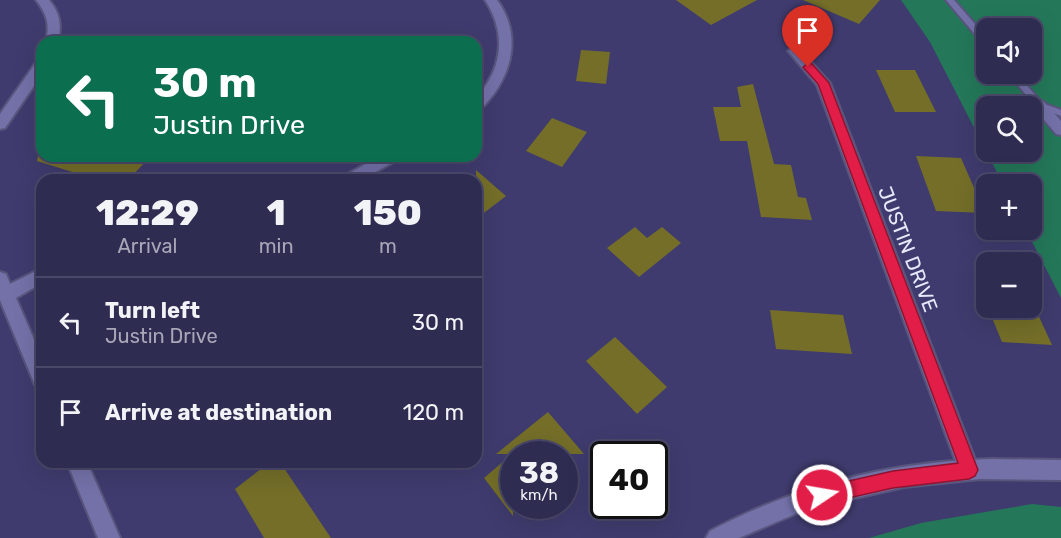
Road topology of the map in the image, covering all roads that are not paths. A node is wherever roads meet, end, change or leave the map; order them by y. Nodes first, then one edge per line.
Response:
1 (42, 0) edge
2 (491, 0) edge
3 (950, 0) edge
4 (976, 31) edge
5 (53, 36) edge
6 (794, 51) dead end
7 (36, 73) edge
8 (1021, 84) edge
9 (1031, 96) edge
10 (482, 99) edge
11 (1042, 106) edge
12 (1042, 108) edge
13 (1061, 112) edge
14 (0, 124) edge
15 (1061, 130) edge
16 (382, 162) edge
17 (360, 174) edge
18 (36, 277) edge
19 (3, 287) edge
20 (36, 365) edge
21 (80, 468) edge
22 (969, 470) junction
23 (1061, 470) edge
24 (109, 538) edge
25 (717, 538) edge

1 - 5 street
2 - 10 street
3 - 4 lane
6 - 22 street, JUSTIN DRIVE
7 - 14 street
8 - 9 lane
11 - 13 lane
12 - 15 street
16 - 17 street
18 - 19 street
19 - 20 street
21 - 24 street
22 - 23 street
22 - 25 street

